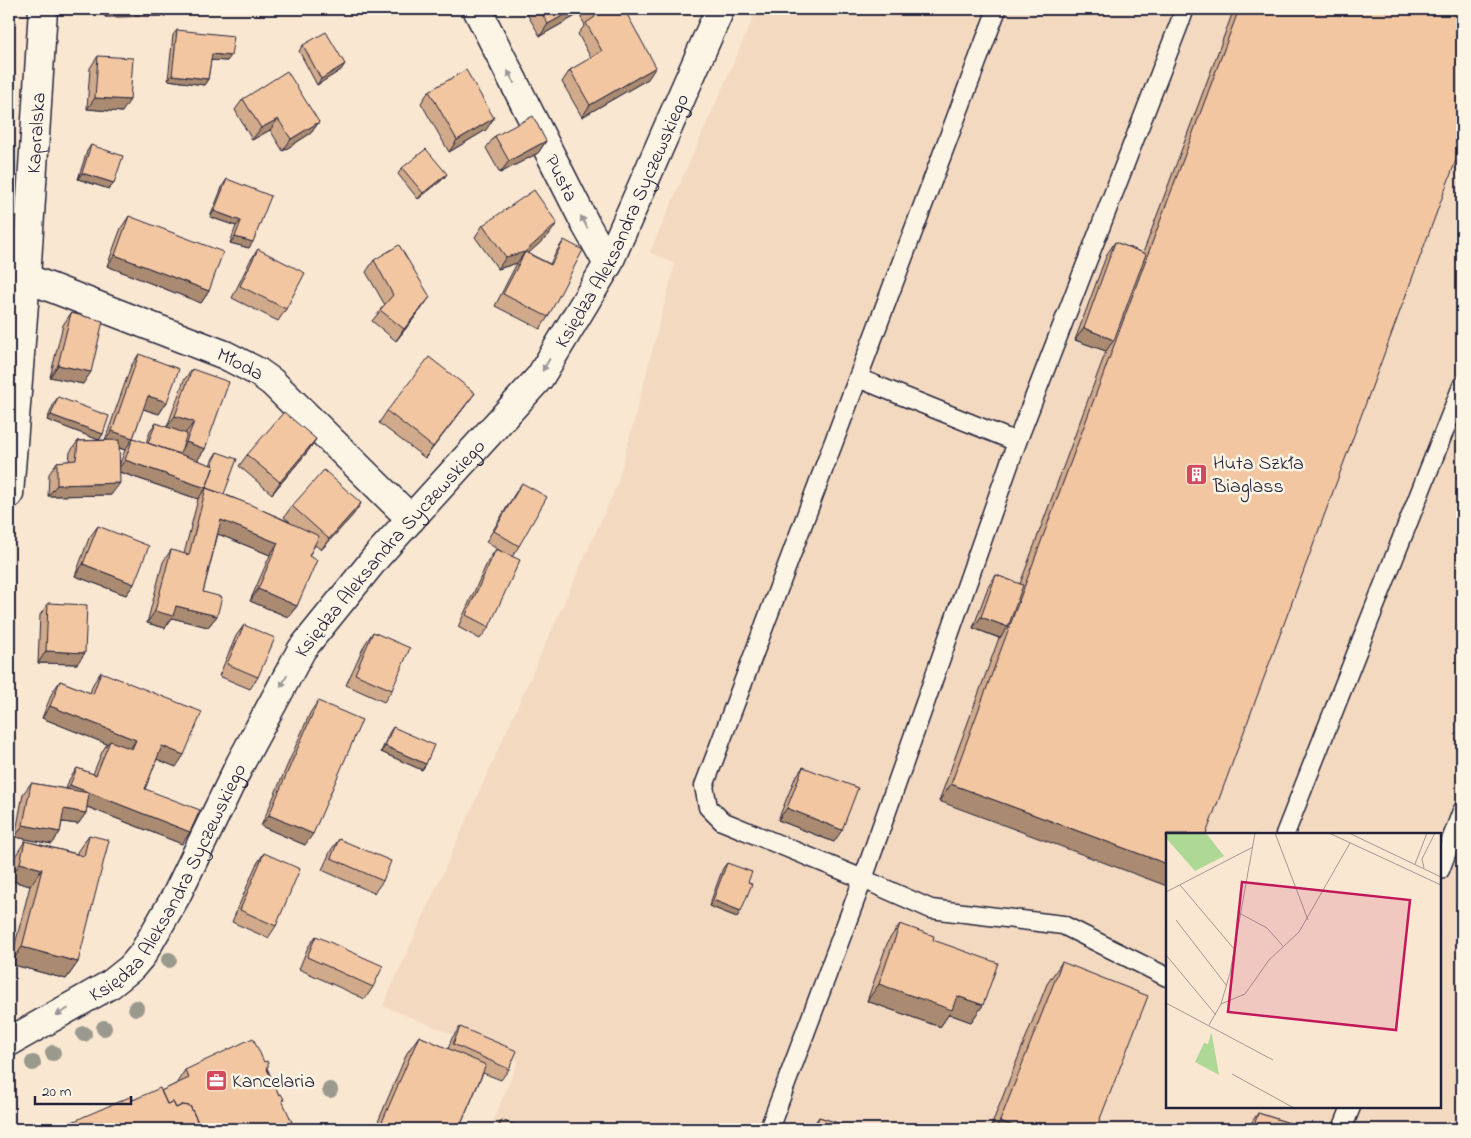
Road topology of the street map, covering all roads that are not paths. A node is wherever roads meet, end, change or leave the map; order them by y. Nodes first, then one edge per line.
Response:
1 (42, 9) edge
2 (477, 9) edge
3 (720, 9) edge
4 (997, 9) edge
5 (1184, 9) edge
6 (608, 264) junction
7 (26, 278) junction
8 (858, 378) junction
9 (1462, 386) edge
10 (1017, 442) junction
11 (9, 494) edge
12 (410, 519) junction
13 (1462, 811) edge
14 (1284, 833) edge
15 (1441, 867) edge
16 (863, 879) junction
17 (1166, 976) edge
18 (9, 1042) edge
19 (1350, 1108) edge
20 (769, 1129) edge
21 (1342, 1129) edge

1 - 7 street, Kapralska
6 -> 2 street, Pusta
3 - 6 street, Księdza Aleksandra Syczewskiego
4 - 8 lane
5 - 10 lane
6 -> 12 street, Księdza Aleksandra Syczewskiego
7 - 11 street, Kapralska
7 - 12 street, Młoda
8 - 10 lane
8 - 16 lane
9 - 14 lane
10 - 16 lane
12 -> 18 street, Księdza Aleksandra Syczewskiego
13 - 15 lane
16 - 17 lane
16 - 20 lane
19 - 21 lane

